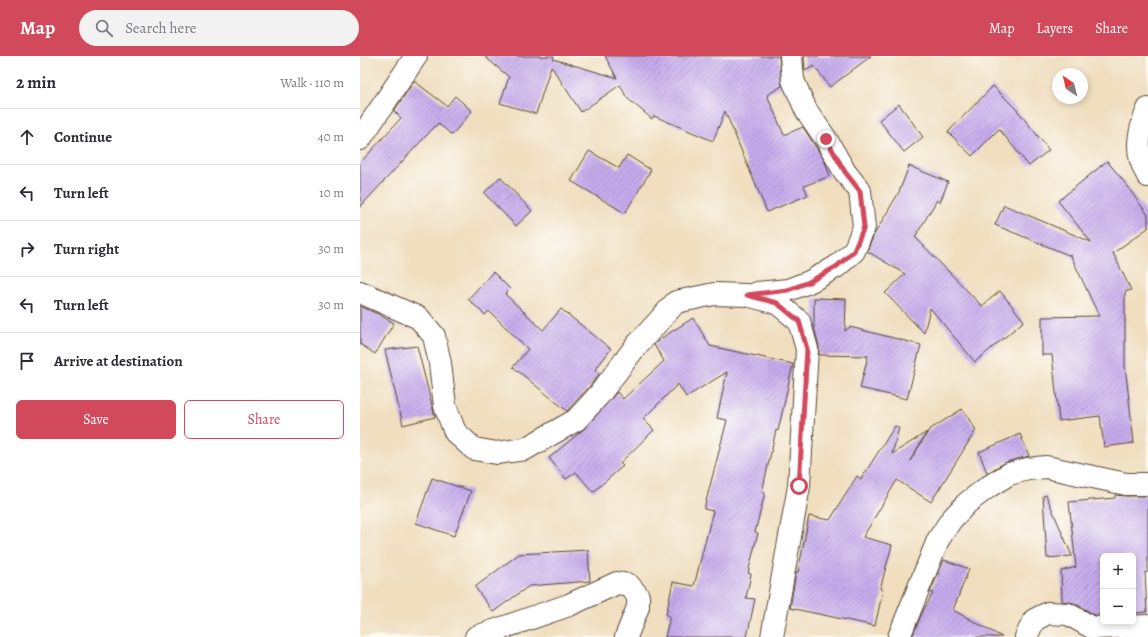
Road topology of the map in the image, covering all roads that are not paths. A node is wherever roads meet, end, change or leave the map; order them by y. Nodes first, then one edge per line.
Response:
1 (416, 56) edge
2 (791, 56) edge
3 (1148, 109) edge
4 (360, 139) edge
5 (1148, 176) edge
6 (360, 292) edge
7 (747, 295) junction
8 (1148, 484) edge
9 (1148, 626) edge
10 (476, 637) edge
11 (626, 637) edge
12 (772, 637) edge
13 (899, 637) edge
14 (1026, 637) edge

1 - 4 street
2 - 7 street
3 - 5 street
6 - 7 street
7 - 12 street
8 - 13 street
9 - 14 street
10 - 11 street

